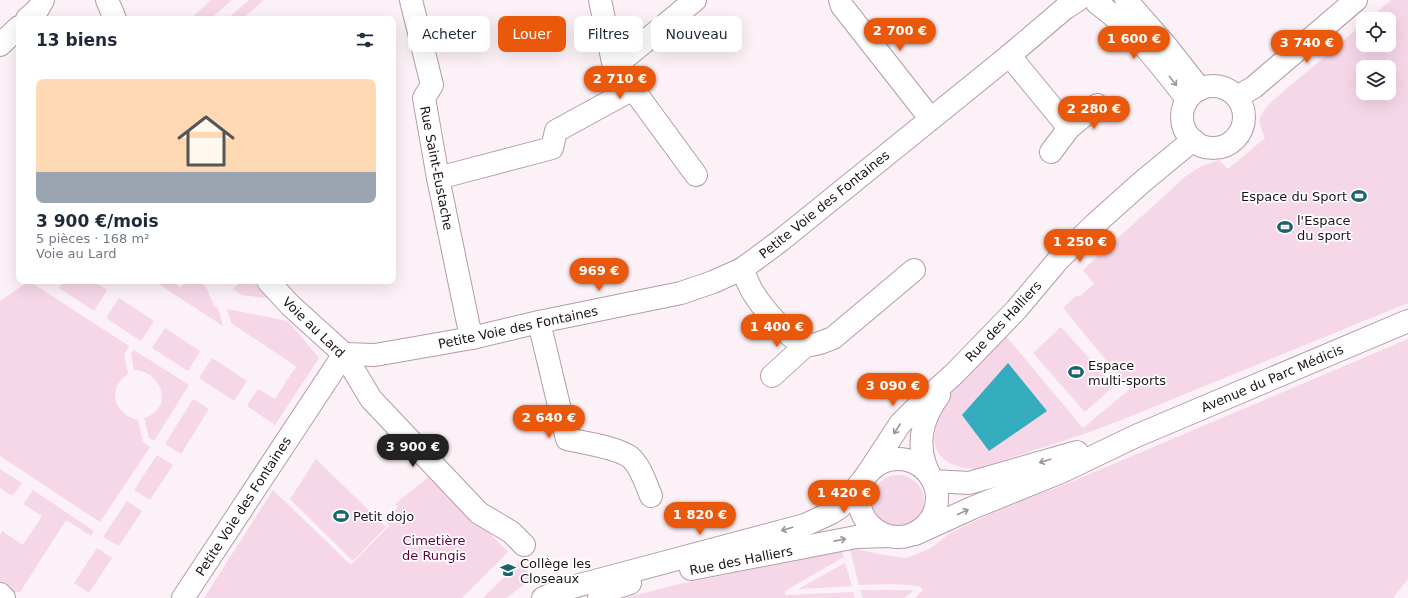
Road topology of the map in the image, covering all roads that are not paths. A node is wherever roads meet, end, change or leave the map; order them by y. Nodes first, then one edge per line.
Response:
1 (43, 0) edge
2 (107, 0) edge
3 (411, 0) edge
4 (600, 0) edge
5 (695, 0) edge
6 (840, 0) edge
7 (1126, 0) edge
8 (1356, 0) edge
9 (1090, 1) edge
10 (30, 16) edge
11 (114, 16) edge
12 (16, 30) edge
13 (0, 45) edge
14 (1010, 55) junction
15 (614, 67) junction
16 (633, 89) junction
17 (1194, 94) junction
18 (1237, 97) junction
19 (1097, 105) dead end
20 (930, 118) junction
21 (1069, 128) junction
22 (1193, 140) junction
23 (1051, 152) dead end
24 (696, 175) dead end
25 (438, 178) junction
26 (742, 269) junction
27 (914, 270) dead end
28 (271, 284) edge
29 (1408, 321) edge
30 (539, 322) junction
31 (472, 338) junction
32 (806, 345) junction
33 (344, 354) junction
34 (956, 373) junction
35 (772, 376) dead end
36 (1136, 436) junction
37 (866, 476) junction
38 (931, 477) junction
39 (651, 496) dead end
40 (915, 534) junction
41 (888, 536) junction
42 (524, 545) dead end
43 (0, 594) edge
44 (4, 598) edge
45 (183, 598) edge
46 (543, 598) edge
47 (599, 598) edge

1 - 10 street
2 - 11 street
3 - 25 street, Rue Saint-Eustache
4 - 15 street
5 - 15 street
6 - 20 street
7 - 17 street
8 - 18 street
9 - 14 street, Petite Voie des Fontaines
9 -> 17 street
12 - 13 street
14 - 20 street, Petite Voie des Fontaines
14 - 21 street
15 - 16 street
16 - 24 street
16 - 25 street
17 - 18 street
17 - 22 street
18 - 22 street
19 - 21 street
20 - 26 street, Petite Voie des Fontaines
21 - 23 street
22 - 34 street, Rue des Halliers
25 - 31 street, Rue Saint-Eustache
26 - 30 street, Petite Voie des Fontaines
26 - 32 street
27 - 32 street
28 - 33 street, Voie au Lard
29 - 36 street, Avenue du Parc Médicis
30 - 31 street, Petite Voie des Fontaines
30 - 39 street
31 - 33 street, Petite Voie des Fontaines
32 - 35 street
33 - 42 street, Voie au Lard
33 - 45 street, Petite Voie des Fontaines
34 -> 37 street, Rue des Halliers
34 - 38 street, Rue des Halliers
36 -> 38 street, Avenue du Parc Médicis
40 -> 36 street, Avenue du Parc Médicis
37 - 38 street
37 - 41 street
37 -> 46 street, Rue des Halliers
38 - 40 street
40 - 41 street
47 -> 41 street, Rue des Halliers
43 - 44 street

